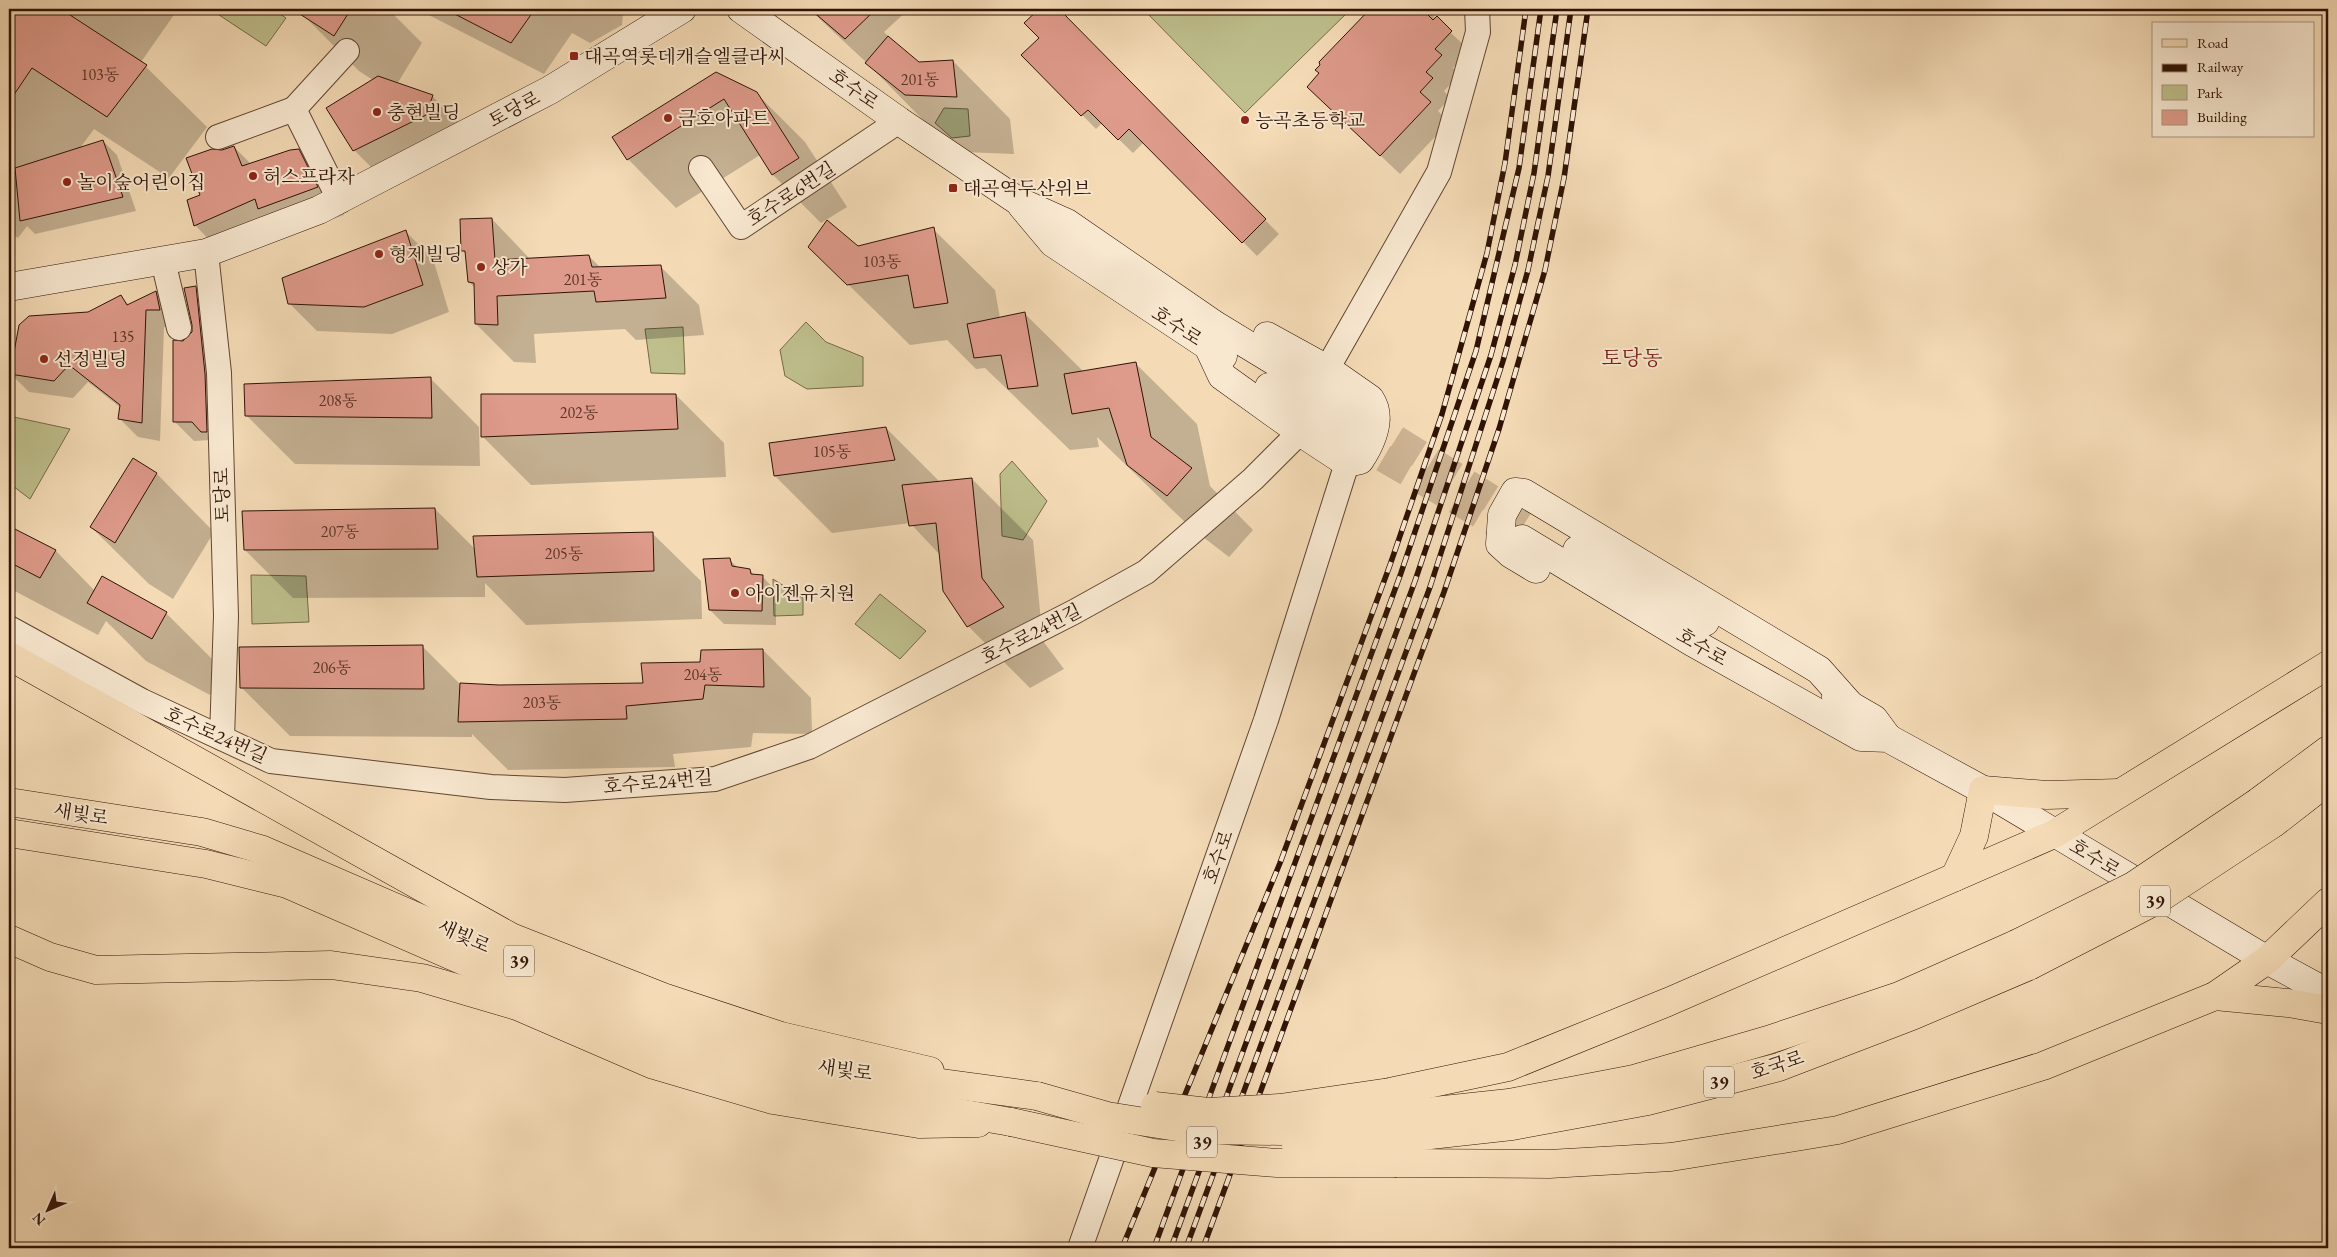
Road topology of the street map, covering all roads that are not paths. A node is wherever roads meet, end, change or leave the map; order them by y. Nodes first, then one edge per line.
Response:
1 (682, 9) edge
2 (741, 9) edge
3 (1477, 9) edge
4 (347, 50) dead end
5 (294, 109) junction
6 (899, 120) junction
7 (218, 137) dead end
8 (701, 168) dead end
9 (340, 201) junction
10 (206, 253) junction
11 (163, 261) junction
12 (9, 287) edge
13 (179, 328) dead end
14 (1211, 335) junction
15 (1327, 369) junction
16 (1300, 432) junction
17 (1351, 439) junction
18 (1527, 531) tunnel mouth
19 (9, 628) edge
20 (9, 656) edge
21 (2328, 665) edge
22 (1842, 713) junction
23 (222, 738) junction
24 (2328, 750) edge
25 (2328, 780) edge
26 (1983, 790) junction
27 (2120, 793) junction
28 (9, 802) edge
29 (9, 834) edge
30 (2054, 834) junction
31 (1955, 877) junction
32 (2328, 902) edge
33 (9, 939) edge
34 (2023, 955) junction
35 (2268, 960) junction
36 (2328, 993) edge
37 (2216, 996) junction
38 (2328, 1010) edge
39 (1037, 1096) junction
40 (1011, 1122) junction
41 (1392, 1128) junction
42 (1080, 1248) edge

1 - 9 main road, 토당로
2 - 6 main road, 호수로
3 - 15 street
4 - 5 street
5 - 7 street
5 - 9 street
6 - 8 street, 호수로6번길
6 - 14 main road, 호수로
9 - 10 main road, 토당로
10 - 11 main road, 토당로
10 - 23 street, 토당로
11 - 12 main road, 토당로
11 - 13 street
14 - 15 main road
14 - 16 main road
14 - 17 main road, 호수로
15 - 17 main road
16 - 17 main road
16 - 23 street, 호수로24번길
17 - 42 street, 호수로
18 - 22 main road, 호수로
19 - 23 street, 호수로24번길
20 - 39 main road
21 - 27 main road
22 - 22 main road
22 - 26 main road, 호수로
24 - 34 main road, 39, bridge
25 - 34 main road, 39, bridge
26 - 27 main road
26 - 30 main road, 호수로
26 - 31 main road
27 - 30 main road
28 - 39 main road, 새빛로 / 39
29 - 40 main road, 새빛로 / 39
30 - 31 main road
30 - 35 main road, 호수로
31 - 41 main road
32 - 35 main road
33 - 40 main road
34 - 41 main road, 호국로 / 39
35 - 36 main road, 호수로
35 - 37 main road
37 - 38 main road
37 - 41 main road
39 - 41 main road, 39, bridge
40 - 41 main road, 39, bridge

